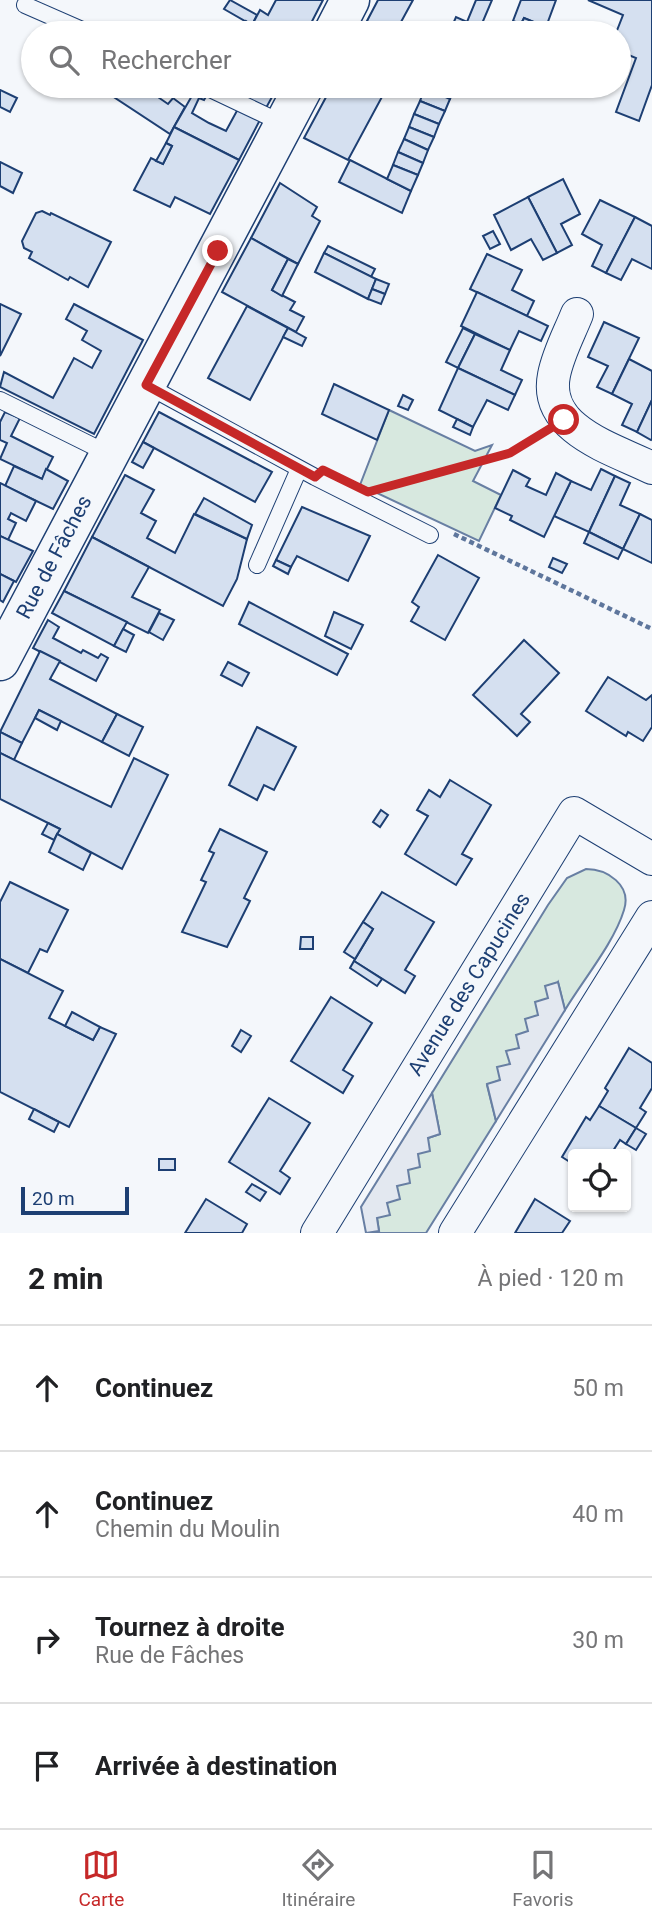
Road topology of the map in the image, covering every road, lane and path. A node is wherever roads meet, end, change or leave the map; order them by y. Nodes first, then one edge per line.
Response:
1 (350, 0) edge
2 (25, 5) dead end
3 (62, 21) edge
4 (339, 21) edge
5 (229, 98) edge
6 (298, 98) edge
7 (284, 124) junction
8 (578, 314) dead end
9 (146, 385) junction
10 (0, 400) edge
11 (564, 420) junction
12 (109, 454) junction
13 (652, 468) edge
14 (299, 469) junction
15 (386, 487) dead end
16 (448, 531) dead end
17 (430, 535) dead end
18 (257, 565) dead end
19 (652, 629) edge
20 (0, 660) edge
21 (652, 859) edge
22 (652, 917) edge
23 (317, 1233) edge
24 (455, 1233) edge

1 - 4 street
2 - 3 lane
5 - 7 lane
6 - 7 street, Rue de Fâches
7 - 9 street, Rue de Fâches
8 - 11 street
9 - 12 street, Rue de Fâches
9 - 14 lane
10 - 12 lane
11 - 13 street
11 - 15 path
12 - 20 street, Rue de Fâches
14 - 17 lane
14 - 18 lane
16 - 19 path
21 - 23 street, Avenue des Capucines
22 - 24 street

